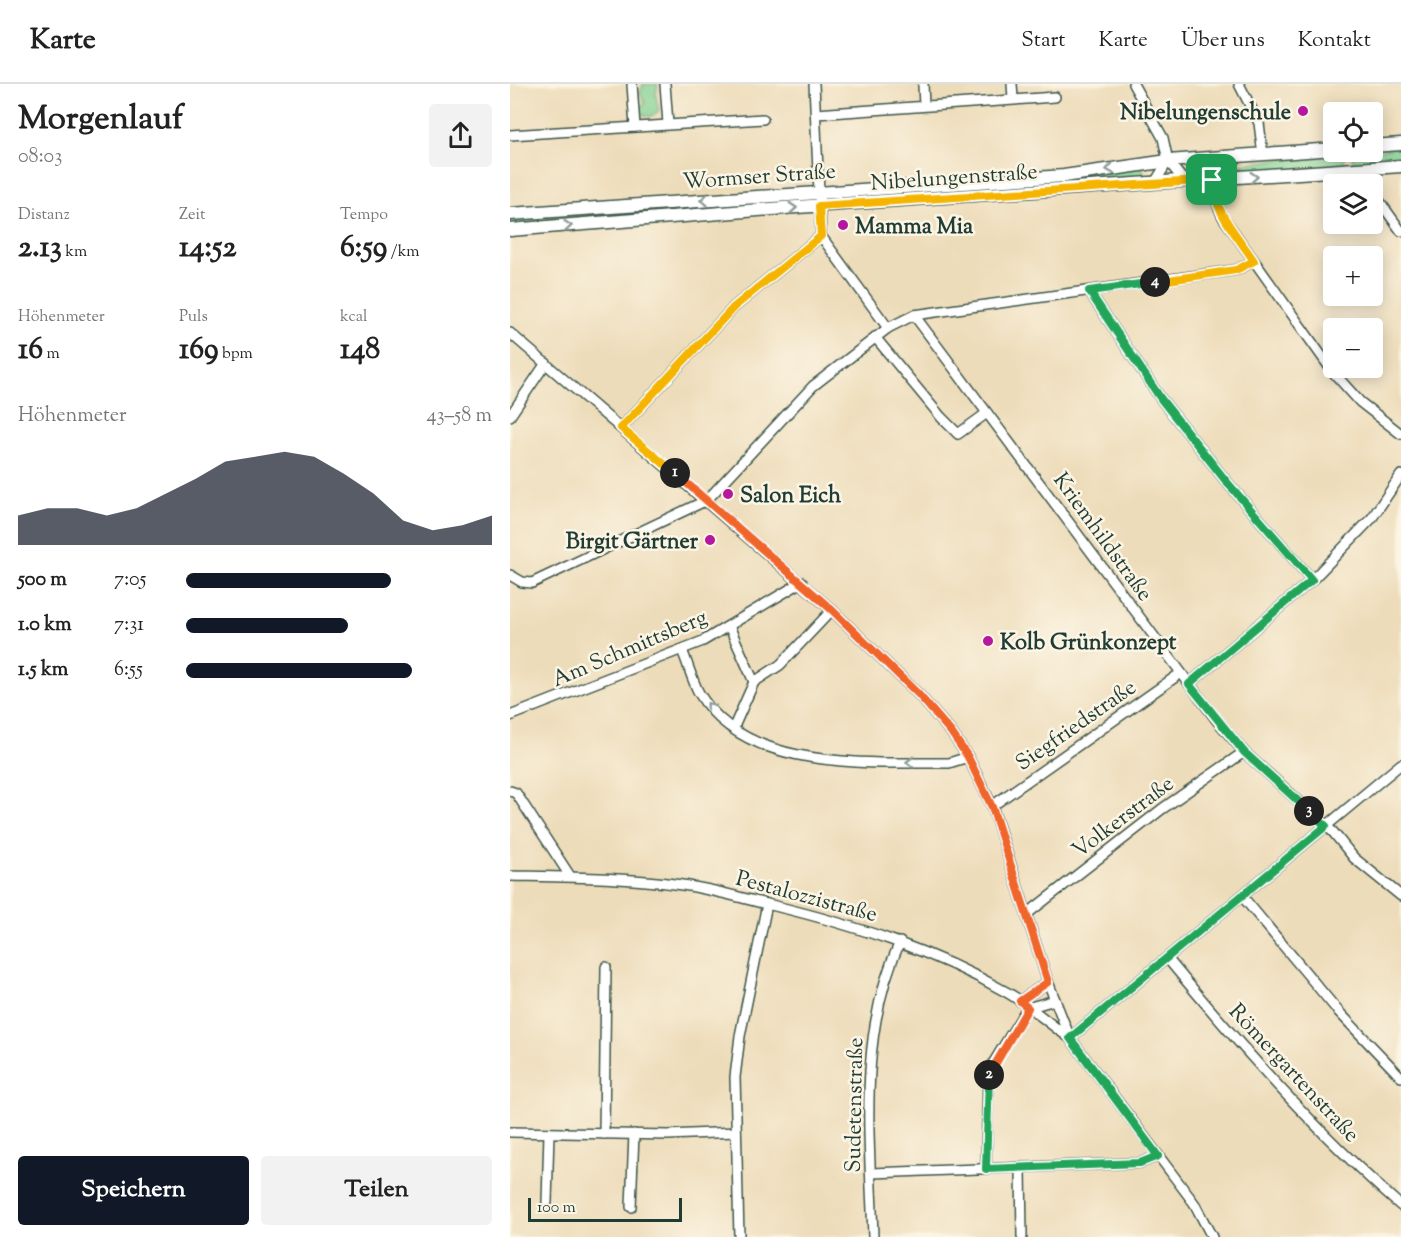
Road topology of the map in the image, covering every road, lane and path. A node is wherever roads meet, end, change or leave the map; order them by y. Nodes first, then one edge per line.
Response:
1 (632, 84) edge
2 (665, 84) edge
3 (814, 84) edge
4 (923, 84) edge
5 (1012, 84) edge
6 (1133, 84) edge
7 (1239, 84) edge
8 (1054, 97) dead end
9 (1013, 99) junction
10 (924, 105) junction
11 (816, 114) junction
12 (763, 119) dead end
13 (668, 124) junction
14 (635, 127) junction
15 (510, 135) edge
16 (1401, 144) edge
17 (1383, 145) edge
18 (1323, 151) edge
19 (1263, 155) junction
20 (1222, 158) junction
21 (1200, 160) junction
22 (1168, 161) junction
23 (1401, 166) edge
24 (1372, 168) junction
25 (1372, 174) edge
26 (1212, 180) junction
27 (1185, 182) junction
28 (1154, 184) junction
29 (819, 192) junction
30 (819, 206) junction
31 (1383, 206) edge
32 (510, 214) edge
33 (510, 230) edge
34 (1401, 231) edge
35 (821, 236) junction
36 (1254, 261) junction
37 (1089, 291) junction
38 (914, 315) junction
39 (888, 328) junction
40 (510, 333) edge
41 (875, 337) junction
42 (546, 363) junction
43 (987, 413) junction
44 (510, 416) edge
45 (621, 428) junction
46 (1401, 434) edge
47 (1401, 475) edge
48 (707, 500) junction
49 (510, 575) edge
50 (1312, 580) junction
51 (802, 582) junction
52 (832, 610) junction
53 (729, 626) junction
54 (682, 650) junction
55 (1180, 673) junction
56 (754, 682) junction
57 (1189, 684) junction
58 (510, 716) edge
59 (733, 729) junction
60 (1244, 752) junction
61 (968, 757) junction
62 (1401, 764) edge
63 (510, 791) edge
64 (992, 807) junction
65 (1326, 826) junction
66 (514, 876) edge
67 (570, 876) junction
68 (1242, 896) junction
69 (1401, 896) edge
70 (767, 904) junction
71 (1027, 914) junction
72 (900, 942) junction
73 (1167, 958) junction
74 (606, 967) dead end
75 (1048, 982) junction
76 (1055, 1000) junction
77 (1024, 1004) junction
78 (1070, 1038) junction
79 (1401, 1077) edge
80 (510, 1132) edge
81 (736, 1132) junction
82 (549, 1133) junction
83 (604, 1134) junction
84 (634, 1134) junction
85 (1158, 1156) junction
86 (1020, 1168) junction
87 (986, 1169) junction
88 (871, 1173) junction
89 (547, 1202) dead end
90 (1401, 1206) edge
91 (631, 1207) dead end
92 (739, 1237) edge
93 (873, 1237) edge
94 (1022, 1237) edge
95 (1212, 1237) edge

1 - 14 street
2 - 13 street
3 - 11 street
4 - 10 street
5 - 9 street
6 - 22 street
7 - 19 street
8 - 9 street
9 - 10 street
10 - 11 street
11 - 29 street
12 - 13 street
13 - 14 street
14 - 15 street
16 - 17 street
18 - 19 street, Wormser Straße
19 - 20 street, Wormser Straße
20 - 21 street, Wormser Straße
20 - 26 street
21 - 22 street, Wormser Straße
21 - 26 street
22 - 27 street
22 - 28 street
22 -> 29 street, Wormser Straße
23 - 24 street, Nibelungenstraße
24 - 25 street
26 -> 24 street, Nibelungenstraße
26 - 27 street, Nibelungenstraße
26 - 36 street
27 - 28 street, Nibelungenstraße
28 - 30 street, Nibelungenstraße
29 - 30 street
29 -> 32 street, Wormser Straße
33 -> 30 street, Nibelungenstraße
30 - 35 street
31 - 34 street
35 - 39 street
35 - 45 street
36 - 37 street
36 - 46 street
37 - 38 street
37 - 50 street
38 - 39 street
38 - 43 street, Kriemhildstraße
39 - 41 street
40 - 42 street
41 - 43 street
41 - 48 street
42 - 44 street
42 - 45 street
43 - 55 street, Kriemhildstraße
45 - 48 street
47 - 50 street
48 - 49 street
48 - 51 street
50 - 57 street
51 - 52 street
51 - 53 street, Am Schmittsberg
52 - 56 street
52 - 61 street
53 - 54 street, Am Schmittsberg
53 - 56 street, Am Schmittsberg
54 - 58 street, Am Schmittsberg
59 -> 54 street
55 - 57 street, Kriemhildstraße
55 - 64 street, Siegfriedstraße
56 - 59 street
57 - 60 street, Kriemhildstraße
61 -> 59 street
60 - 65 street, Kriemhildstraße
60 - 71 street, Volkerstraße
61 - 64 street
62 - 65 street
63 - 67 street
64 - 71 street
65 - 68 street
65 - 69 street, Kriemhildstraße
66 - 67 street, Pestalozzistraße
67 - 70 street, Pestalozzistraße
68 - 73 street
68 - 79 street
70 - 72 street, Pestalozzistraße
70 - 81 street
71 - 75 street
72 - 77 street, Pestalozzistraße
72 - 88 street, Sudetenstraße
73 - 78 street
73 - 90 street, Römergartenstraße
74 - 83 street
75 - 76 street
75 - 77 street
76 - 77 street
76 - 78 street
77 - 78 street, Pestalozzistraße
77 - 87 street
78 - 85 street
80 - 82 street
81 - 84 street
81 - 92 street
82 - 83 street
82 - 89 street
83 - 84 street
84 - 91 street
85 - 86 street
85 - 95 street
86 - 87 street
86 - 94 street
87 - 88 street
88 - 93 street, Sudetenstraße

